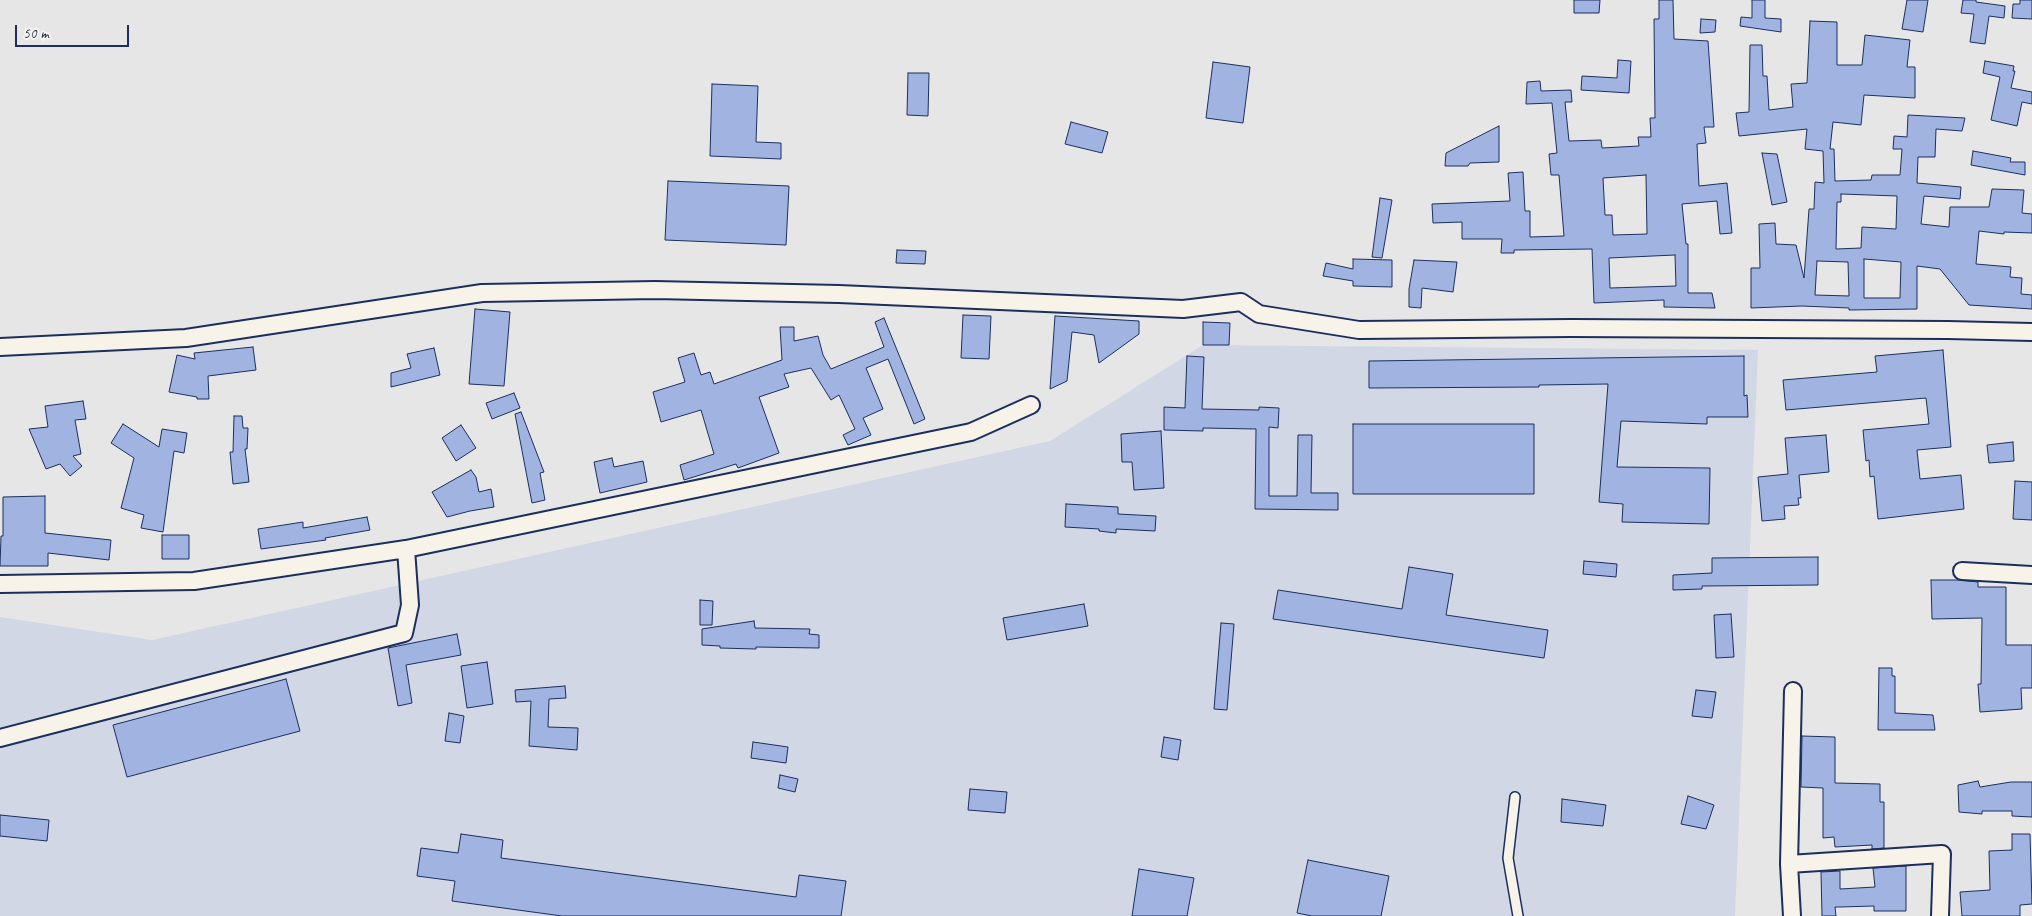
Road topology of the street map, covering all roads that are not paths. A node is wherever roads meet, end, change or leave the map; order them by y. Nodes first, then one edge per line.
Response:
1 (2032, 332) edge
2 (0, 347) edge
3 (1031, 405) dead end
4 (406, 549) junction
5 (1962, 571) dead end
6 (2032, 575) edge
7 (0, 584) edge
8 (1793, 691) dead end
9 (0, 738) edge
10 (1515, 797) dead end
11 (1789, 864) junction
12 (1518, 916) edge
13 (1792, 916) edge
14 (1940, 916) edge

1 - 2 street
3 - 4 street
4 - 7 street
4 - 9 street
5 - 6 street
8 - 11 street
10 - 12 lane
11 - 13 street
11 - 14 street

